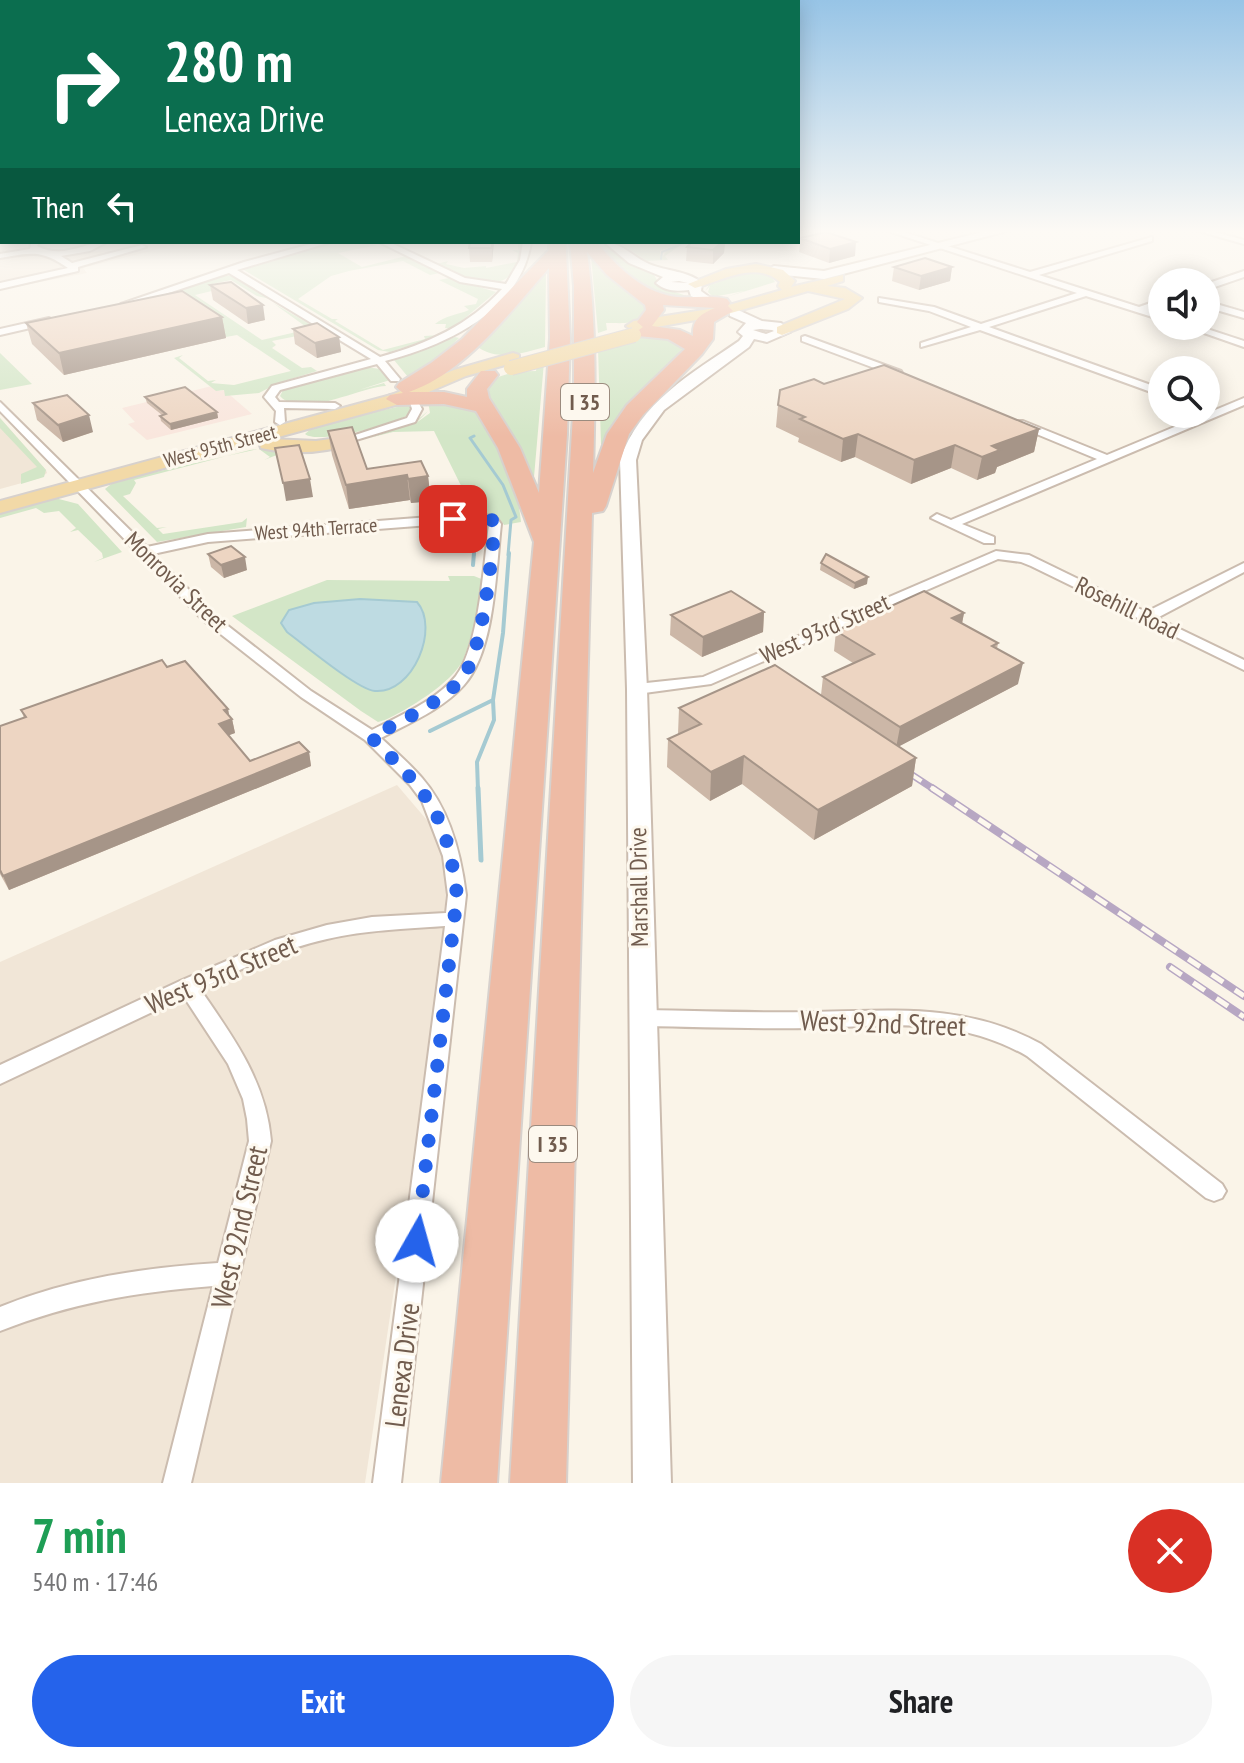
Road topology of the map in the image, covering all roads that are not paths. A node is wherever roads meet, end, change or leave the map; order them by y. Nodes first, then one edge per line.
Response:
1 (140, 299) edge
2 (279, 299) edge
3 (494, 299) edge
4 (511, 299) edge
5 (562, 299) edge
6 (583, 299) edge
7 (649, 299) edge
8 (664, 299) edge
9 (706, 299) edge
10 (707, 299) edge
11 (749, 299) edge
12 (855, 299) edge
13 (1067, 299) edge
14 (1105, 299) edge
15 (882, 300) dead end
16 (119, 306) edge
17 (719, 307) junction
18 (1148, 307) edge
19 (1220, 308) edge
20 (1138, 310) junction
21 (1148, 313) edge
22 (1244, 315) edge
23 (807, 318) junction
24 (60, 319) edge
25 (980, 327) junction
26 (640, 329) junction
27 (782, 330) joint
28 (0, 332) edge
29 (755, 332) junction
30 (1220, 336) edge
31 (805, 339) dead end
32 (1244, 344) edge
33 (466, 345) junction
34 (924, 345) dead end
35 (695, 350) junction
36 (379, 360) junction
37 (511, 362) junction
38 (488, 375) junction
39 (902, 375) edge
40 (439, 382) junction
41 (1148, 388) edge
42 (403, 392) junction
43 (1244, 401) edge
44 (0, 405) edge
45 (484, 407) junction
46 (1220, 408) edge
47 (285, 417) junction
48 (1004, 417) edge
49 (1174, 428) edge
50 (346, 440) junction
51 (1107, 459) junction
52 (129, 472) junction
53 (74, 481) junction
54 (0, 496) edge
55 (0, 507) edge
56 (937, 518) dead end
57 (954, 523) junction
58 (989, 540) dead end
59 (546, 542) junction
60 (143, 552) junction
61 (1009, 555) joint
62 (578, 563) junction
63 (1244, 567) edge
64 (1146, 618) junction
65 (1244, 666) edge
66 (637, 689) junction
67 (371, 737) junction
68 (455, 919) junction
69 (187, 986) junction
70 (643, 1018) junction
71 (0, 1075) edge
72 (1214, 1191) dead end
73 (230, 1273) junction
74 (0, 1319) edge
75 (177, 1483) edge
76 (387, 1483) edge
77 (469, 1483) edge
78 (538, 1483) edge
79 (652, 1483) edge

1 - 16 street
2 - 36 street
3 - 36 street
4 - 33 highway
5 - 59 highway, I 35
6 - 62 highway, I 35
7 - 26 highway
8 - 17 highway
9 - 17 street
10 - 17 street
11 - 17 main road, West 95th Street
12 - 23 main road
13 - 25 street
14 - 20 street
15 - 25 street
17 - 26 main road, West 95th Street
17 - 29 street
17 - 35 highway
18 - 20 street
19 - 22 street
20 - 21 street
23 - 27 main road
23 - 29 main road
24 - 28 street
25 - 34 street
25 - 41 street
26 - 35 highway
26 - 37 main road, West 95th Street, bridge
27 - 29 street, Marshall Drive
29 - 66 street, Marshall Drive
30 - 32 street
31 - 39 street
33 - 37 highway
33 - 42 highway
35 - 62 highway
36 - 42 street
36 - 47 street
37 - 38 main road, West 95th Street
37 - 40 main road, West 95th Street
38 - 40 main road, West 95th Street
38 - 45 highway
40 - 42 main road, West 95th Street
42 - 45 highway
42 - 47 main road, West 95th Street
42 - 47 main road, West 95th Street
42 - 50 street
43 - 46 street
44 - 53 street, Monrovia Street
45 - 59 highway
47 - 50 main road
47 - 52 main road, West 95th Street
47 - 53 main road, West 95th Street
48 - 51 street
49 - 51 street
50 - 52 main road
51 - 57 street
52 - 53 main road, West 95th Street
53 - 54 main road, West 95th Street
53 - 55 main road, West 95th Street
53 - 60 street, Monrovia Street
56 - 57 street
57 - 58 street
59 - 77 highway, I 35
60 - 67 street, Monrovia Street
60 - 67 street, West 94th Terrace
61 - 64 street, Rosehill Road
61 - 66 street, West 93rd Street
62 - 78 highway, I 35
63 - 64 street
64 - 65 street, Rosehill Road
66 - 70 street, Marshall Drive
67 - 68 street, Lenexa Drive
68 - 69 street, West 93rd Street
68 - 76 street, Lenexa Drive
69 - 71 street, West 93rd Street
69 - 73 street, West 92nd Street
70 - 72 street, West 92nd Street
70 - 79 street, Marshall Drive
73 - 74 street
73 - 75 street, West 92nd Street

